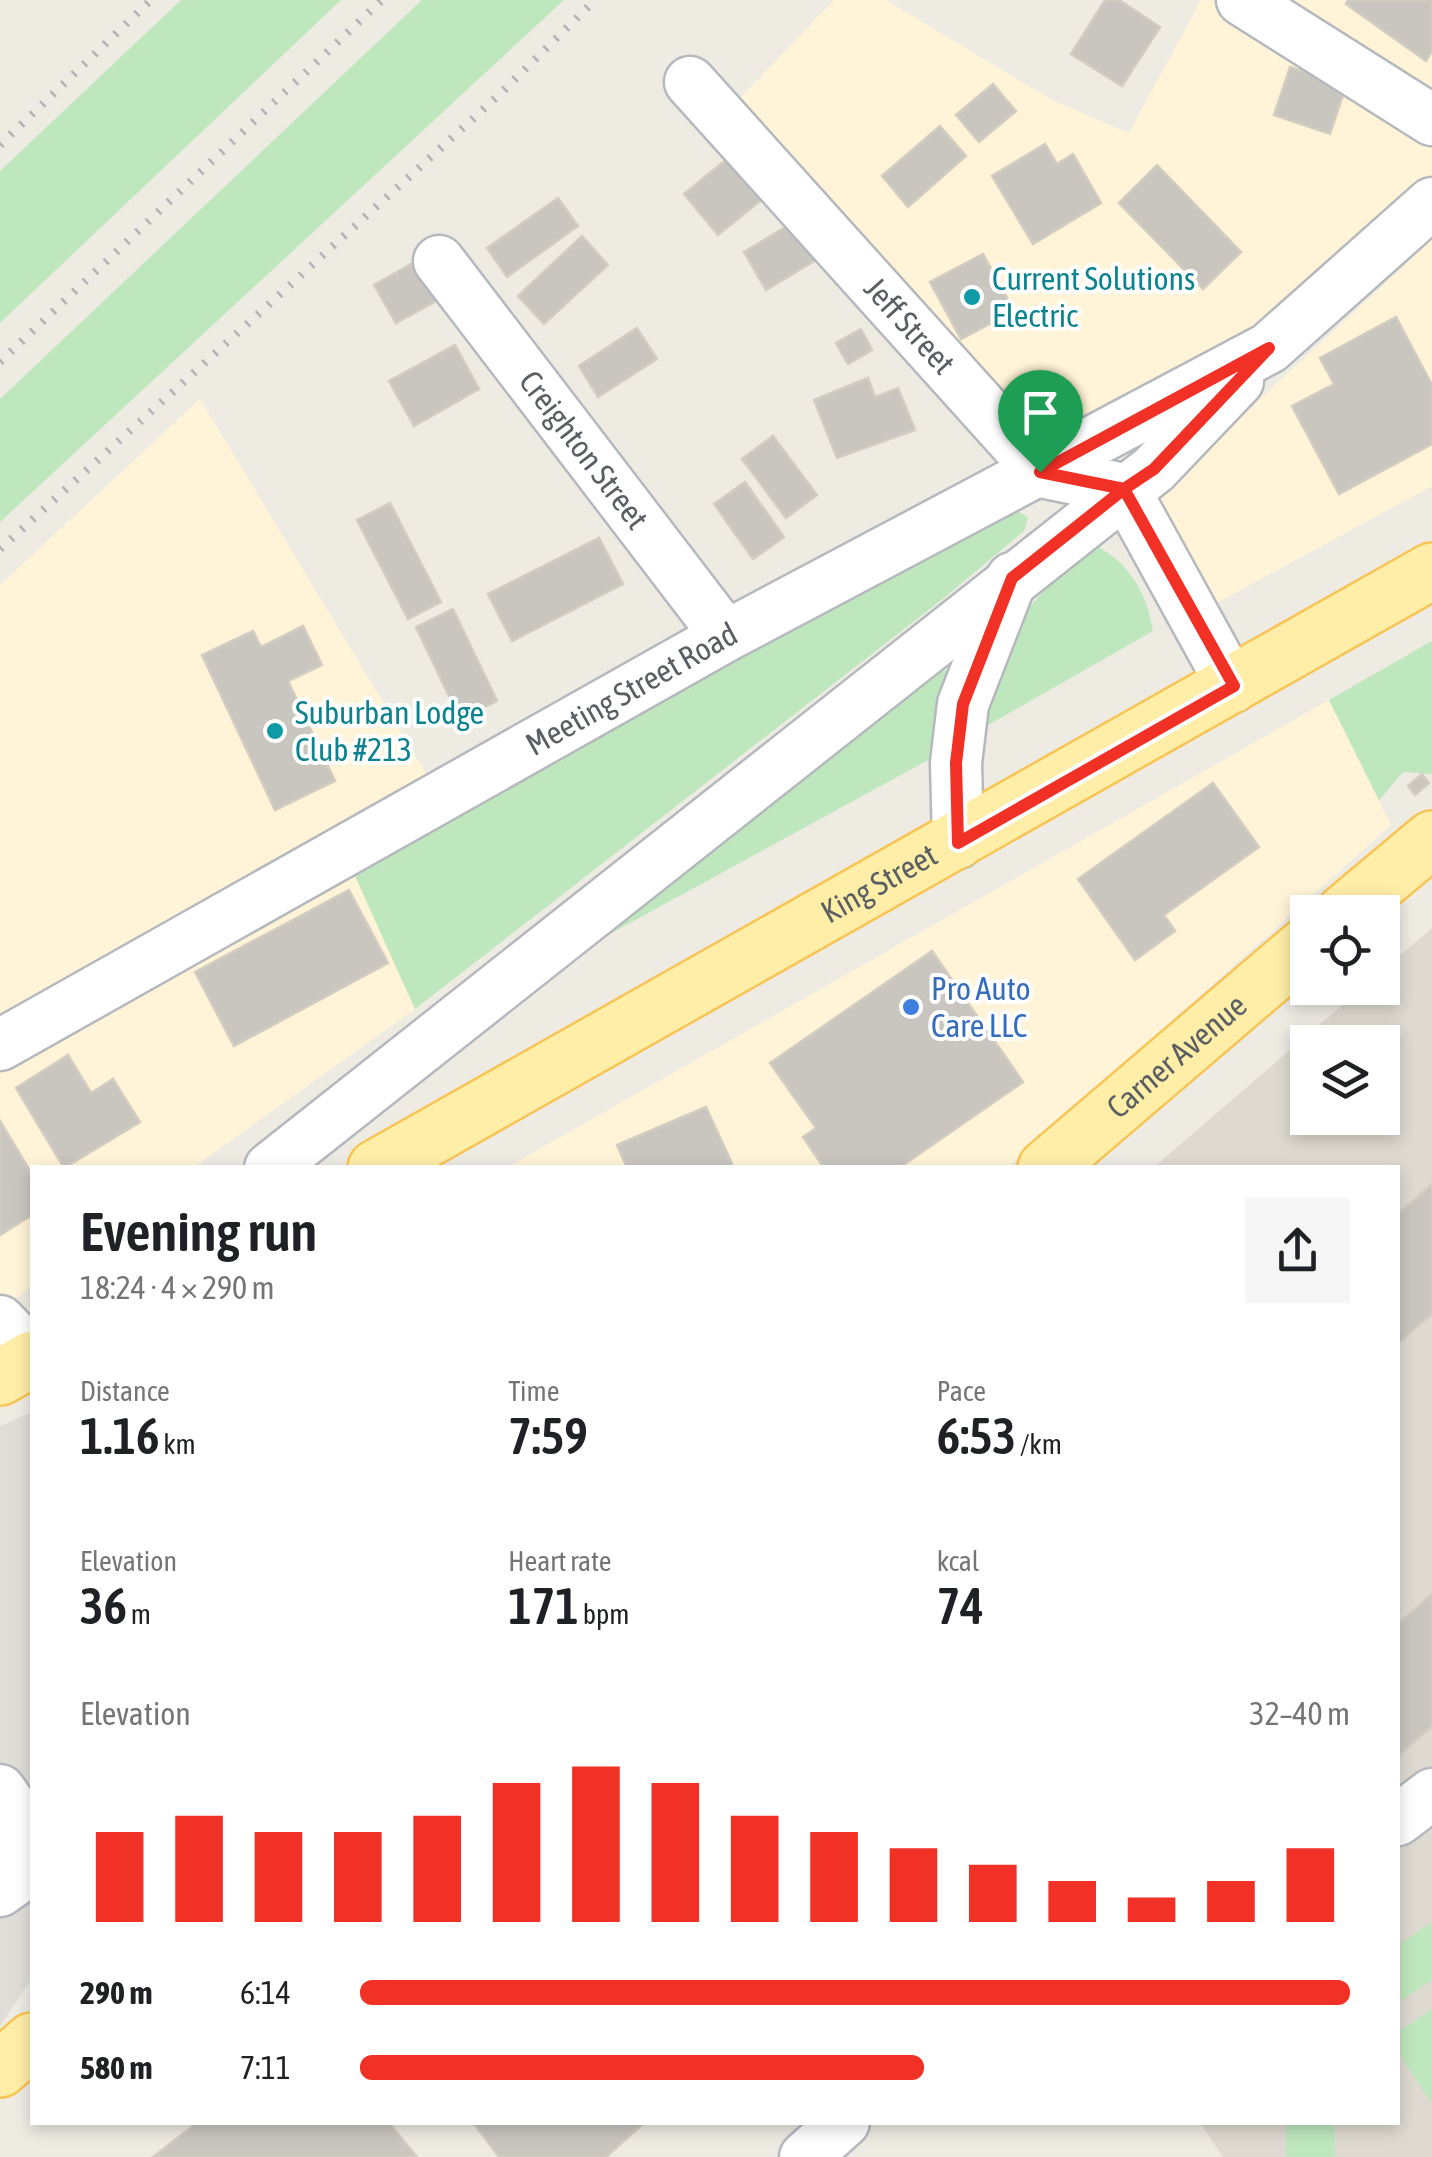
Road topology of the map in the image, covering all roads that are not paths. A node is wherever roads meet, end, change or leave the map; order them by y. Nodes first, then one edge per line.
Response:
1 (1242, 0) edge
2 (690, 82) dead end
3 (1432, 120) edge
4 (1432, 204) edge
5 (439, 261) dead end
6 (1269, 348) junction
7 (1040, 472) junction
8 (1124, 489) junction
9 (1432, 571) edge
10 (1012, 578) junction
11 (726, 636) junction
12 (1234, 686) junction
13 (1432, 838) edge
14 (958, 843) junction
15 (1365, 895) edge
16 (1290, 959) edge
17 (0, 1045) edge
18 (274, 1165) edge
19 (381, 1165) edge
20 (1050, 1165) edge
21 (0, 1790) edge
22 (1432, 1794) edge
23 (1400, 1818) edge
24 (16, 1892) edge
25 (30, 2043) edge
26 (0, 2069) edge
27 (841, 2125) edge
28 (805, 2157) edge

1 - 3 street
2 - 7 street, Jeff Street
4 - 6 street, Meeting Street Road
5 - 11 street, Creighton Street
6 - 7 street, Meeting Street Road
6 - 8 street, Meeting Street Road
7 - 8 street
7 - 11 street, Meeting Street Road
8 - 10 street, Meeting Street Road
8 - 12 street
9 - 12 main road, King Street
10 - 14 street
10 - 18 street, Meeting Street Road
11 - 17 street, Meeting Street Road
12 - 14 main road, King Street
13 - 15 main road
14 - 19 main road, King Street
16 - 20 main road, Carner Avenue
21 - 24 street
22 - 23 street
25 - 26 main road
27 - 28 street

